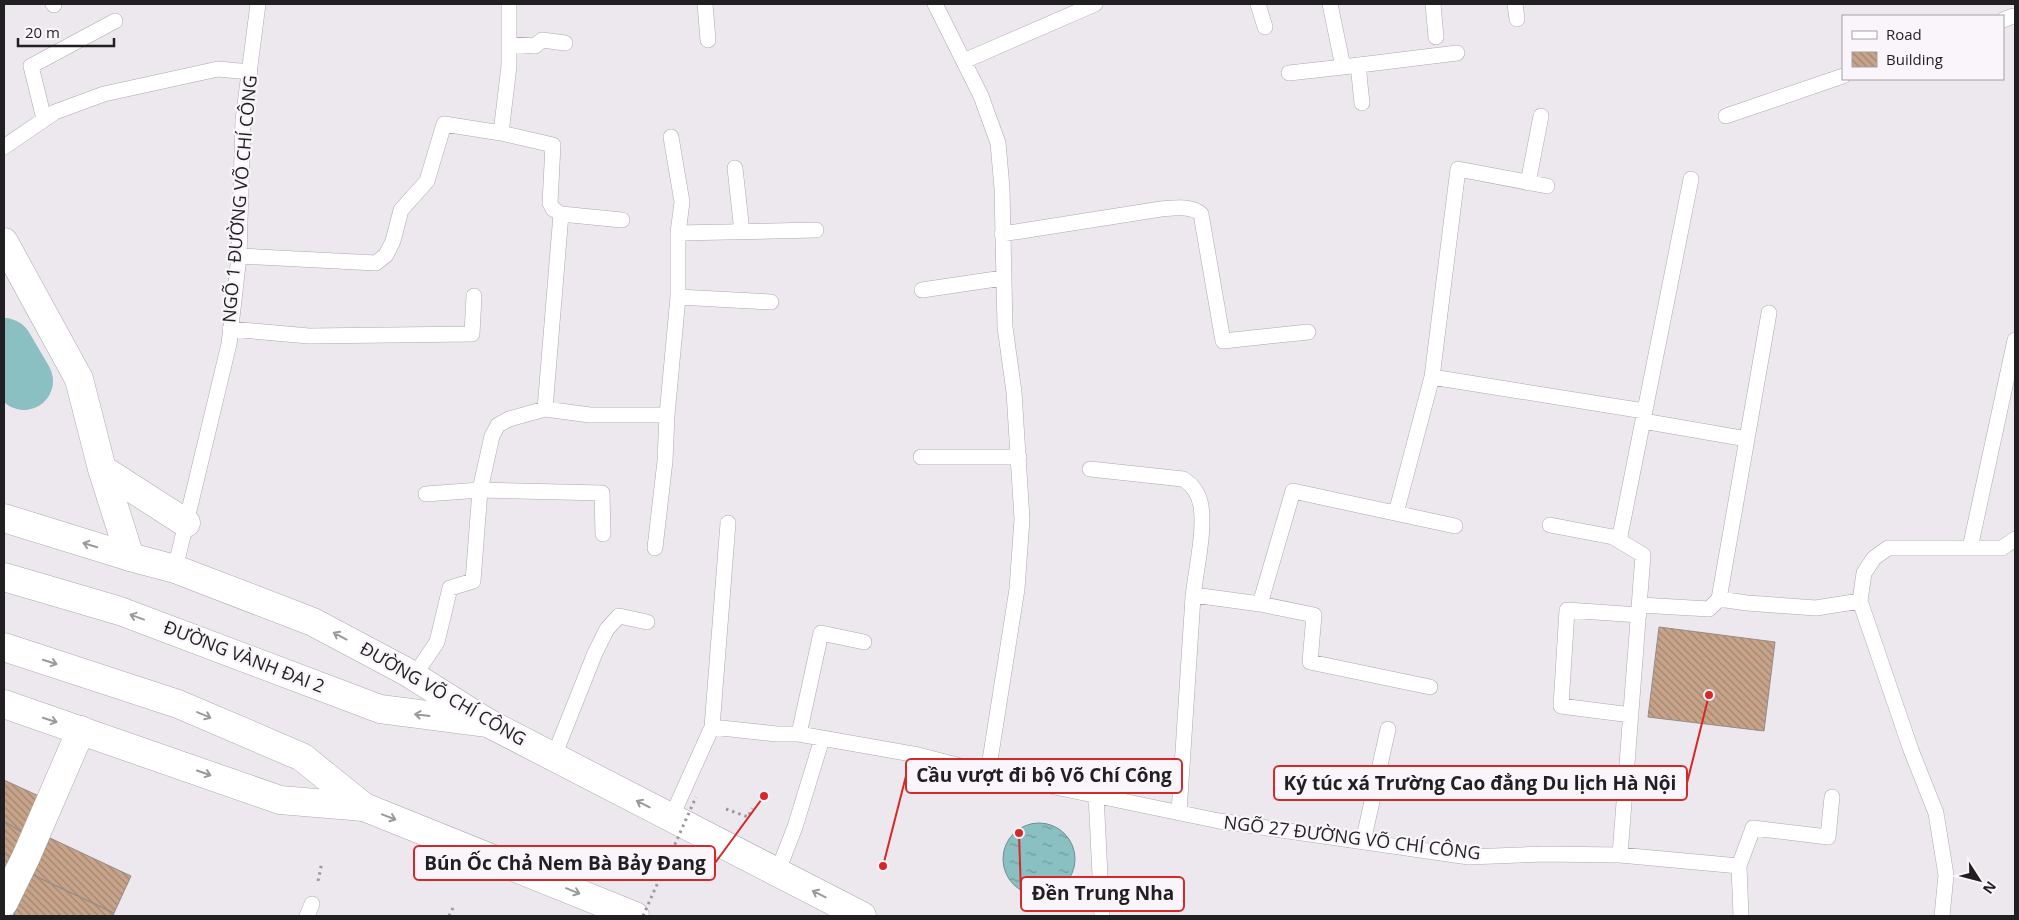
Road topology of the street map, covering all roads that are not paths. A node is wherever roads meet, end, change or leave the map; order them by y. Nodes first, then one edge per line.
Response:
1 (258, 4) edge
2 (509, 4) edge
3 (705, 4) edge
4 (935, 4) edge
5 (1096, 4) edge
6 (1258, 4) edge
7 (1330, 4) edge
8 (1433, 4) edge
9 (115, 21) dead end
10 (1265, 27) dead end
11 (1436, 37) dead end
12 (708, 40) dead end
13 (565, 42) dead end
14 (509, 44) junction
15 (1457, 53) dead end
16 (964, 61) junction
17 (1350, 66) junction
18 (250, 72) junction
19 (1289, 73) dead end
20 (1842, 76) edge
21 (1362, 103) dead end
22 (1541, 116) dead end
23 (1726, 116) dead end
24 (44, 119) junction
25 (501, 132) junction
26 (671, 137) dead end
27 (4, 147) edge
28 (735, 168) dead end
29 (1691, 179) dead end
30 (1528, 183) junction
31 (1546, 186) dead end
32 (561, 214) junction
33 (622, 220) dead end
34 (816, 230) dead end
35 (742, 232) junction
36 (678, 233) junction
37 (1002, 234) junction
38 (4, 242) edge
39 (239, 256) junction
40 (1003, 278) junction
41 (922, 290) dead end
42 (474, 296) dead end
43 (678, 297) junction
44 (771, 302) dead end
45 (1769, 313) dead end
46 (230, 329) junction
47 (1308, 332) dead end
48 (2015, 340) edge
49 (1432, 377) junction
50 (545, 409) junction
51 (668, 415) junction
52 (1644, 416) junction
53 (1747, 439) junction
54 (920, 458) dead end
55 (1019, 458) junction
56 (102, 469) junction
57 (1090, 469) dead end
58 (480, 490) junction
59 (426, 494) dead end
60 (1396, 513) junction
61 (10, 516) edge
62 (186, 523) junction
63 (728, 523) dead end
64 (1550, 525) dead end
65 (1454, 526) dead end
66 (603, 534) dead end
67 (1613, 537) junction
68 (2015, 539) edge
69 (655, 548) dead end
70 (1970, 548) junction
71 (130, 557) junction
72 (175, 569) junction
73 (4, 577) edge
74 (1194, 595) junction
75 (1719, 599) junction
76 (1860, 601) junction
77 (1260, 604) junction
78 (1639, 610) junction
79 (647, 622) dead end
80 (864, 642) dead end
81 (4, 647) edge
82 (414, 676) junction
83 (1430, 687) dead end
84 (4, 704) edge
85 (1631, 715) junction
86 (488, 723) junction
87 (712, 727) junction
88 (1388, 729) dead end
89 (80, 730) junction
90 (799, 734) junction
91 (822, 738) junction
92 (554, 756) junction
93 (988, 773) junction
94 (1096, 794) junction
95 (1832, 797) dead end
96 (364, 807) junction
97 (1179, 813) junction
98 (671, 818) junction
99 (1363, 842) junction
100 (1620, 855) junction
101 (1740, 866) junction
102 (778, 873) junction
103 (4, 902) edge
104 (635, 916) edge
105 (862, 916) edge
106 (1102, 916) edge
107 (1741, 916) edge
108 (1942, 916) edge

1 - 18 lane, NGÕ 1 ĐƯỜNG VÕ CHÍ CÔNG
2 - 14 lane
3 - 12 lane
4 - 16 lane
5 - 16 lane
6 - 10 lane
7 - 17 lane
8 - 11 lane
9 - 24 lane
13 - 14 lane
14 - 25 lane
15 - 17 lane
16 - 37 lane
17 - 19 lane
17 - 21 lane
18 - 24 lane
18 - 39 lane, NGÕ 1 ĐƯỜNG VÕ CHÍ CÔNG
20 - 23 lane
22 - 30 lane
24 - 27 lane
25 - 32 lane
25 - 39 lane
26 - 36 lane
28 - 35 lane
29 - 52 lane
30 - 31 lane
30 - 49 lane
32 - 33 lane
32 - 50 lane
34 - 35 lane
35 - 36 lane
36 - 43 lane
37 - 40 lane
37 - 47 lane
38 - 56 main road
39 - 46 lane, NGÕ 1 ĐƯỜNG VÕ CHÍ CÔNG
40 - 41 lane
40 - 55 lane
42 - 46 lane
43 - 44 lane
43 - 51 lane
45 - 53 lane
46 - 62 lane, NGÕ 1 ĐƯỜNG VÕ CHÍ CÔNG
48 - 70 lane
49 - 52 lane
49 - 60 lane
50 - 51 lane
50 - 58 lane
51 - 69 lane
52 - 53 lane
52 - 67 lane
53 - 75 lane
54 - 55 lane
55 - 93 lane
56 - 62 main road
56 - 71 main road
57 - 74 lane
58 - 59 lane
58 - 66 lane
58 - 82 lane
60 - 65 lane
60 - 77 lane
71 -> 61 main road, ĐƯỜNG VÕ CHÍ CÔNG
62 - 72 lane, NGÕ 1 ĐƯỜNG VÕ CHÍ CÔNG
63 - 87 lane
64 - 67 lane
67 - 78 lane
68 - 70 lane
70 - 76 lane
71 - 72 main road, ĐƯỜNG VÕ CHÍ CÔNG
82 -> 72 main road, ĐƯỜNG VÕ CHÍ CÔNG
86 -> 73 main road, ĐƯỜNG VÀNH ĐAI 2
74 - 77 lane
74 - 97 lane
75 - 76 lane
75 - 78 lane
76 - 108 lane
77 - 83 lane
78 - 85 lane
78 - 85 lane
79 - 92 lane
80 - 90 lane
81 -> 96 main road
82 - 86 main road, ĐƯỜNG VÕ CHÍ CÔNG
84 -> 89 main road
85 - 100 lane
86 - 92 main road, ĐƯỜNG VÕ CHÍ CÔNG
87 - 90 lane
87 - 98 lane
88 - 99 lane
89 -> 96 main road
89 - 103 main road
90 - 91 lane
91 - 93 lane
91 - 102 lane
98 -> 92 main road, ĐƯỜNG VÕ CHÍ CÔNG
93 - 94 lane, NGÕ 27 ĐƯỜNG VÕ CHÍ CÔNG
94 - 97 lane, NGÕ 27 ĐƯỜNG VÕ CHÍ CÔNG
94 - 106 lane
95 - 101 lane
96 -> 104 main road
97 - 99 lane, NGÕ 27 ĐƯỜNG VÕ CHÍ CÔNG
98 - 102 main road, ĐƯỜNG VÕ CHÍ CÔNG
99 - 100 lane, NGÕ 27 ĐƯỜNG VÕ CHÍ CÔNG
100 - 101 lane, NGÕ 27 ĐƯỜNG VÕ CHÍ CÔNG
101 - 107 lane
105 -> 102 main road, ĐƯỜNG VÕ CHÍ CÔNG

